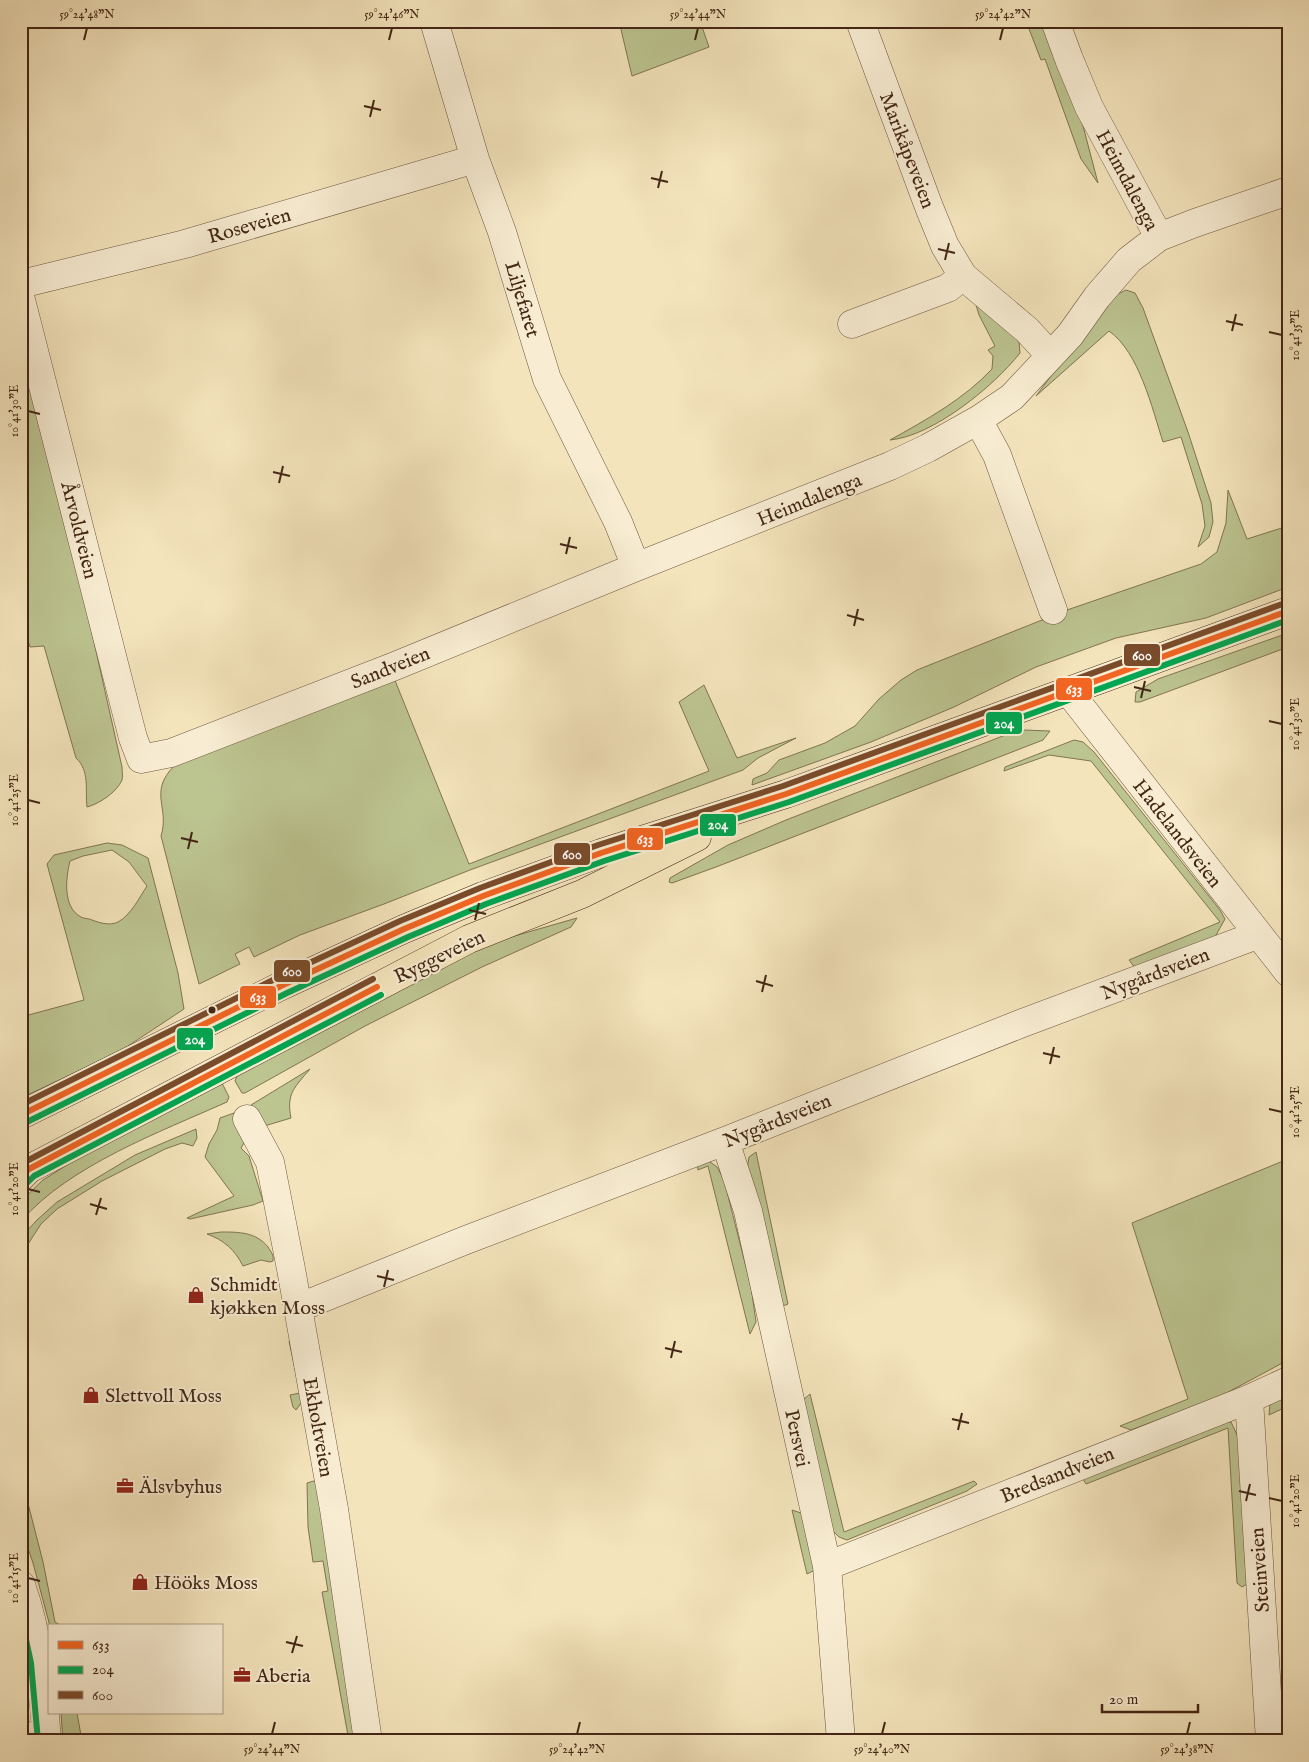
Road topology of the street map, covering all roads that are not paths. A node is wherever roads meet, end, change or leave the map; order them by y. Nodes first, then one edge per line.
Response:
1 (434, 21) edge
2 (860, 21) edge
3 (1055, 21) edge
4 (476, 159) junction
5 (1288, 191) edge
6 (1159, 237) junction
7 (963, 276) junction
8 (21, 284) edge
9 (21, 300) edge
10 (852, 324) dead end
11 (1050, 355) junction
12 (978, 420) junction
13 (636, 567) junction
14 (1053, 610) dead end
15 (1288, 610) edge
16 (1069, 692) junction
17 (141, 759) joint
18 (786, 794) junction
19 (1257, 935) junction
20 (1288, 972) edge
21 (21, 1115) edge
22 (247, 1119) dead end
23 (726, 1141) junction
24 (21, 1177) edge
25 (298, 1308) junction
26 (1288, 1381) edge
27 (1249, 1399) junction
28 (826, 1566) junction
29 (21, 1585) edge
30 (38, 1738) edge
31 (368, 1741) edge
32 (841, 1741) edge
33 (1270, 1741) edge

1 - 4 street, Liljefaret
2 - 7 street, Marikåpeveien
3 - 6 street, Heimdalenga
4 - 8 street, Roseveien
4 - 13 street, Liljefaret
5 - 6 street
6 - 11 street, Heimdalenga
7 - 10 street
7 - 11 street, Marikåpeveien
9 - 17 street, Årvoldveien
11 - 12 street, Heimdalenga
12 - 13 street, Heimdalenga
12 - 14 street
13 - 17 street, Sandveien
15 - 16 main road, Ryggeveien
16 - 18 main road, Ryggeveien
16 - 19 street, Hadelandsveien
18 - 21 main road, Ryggeveien
18 - 24 main road, Ryggeveien
19 - 20 street, Hadelandsveien
19 - 23 street, Nygårdsveien
22 - 25 street, Ekholtveien
23 - 25 street, Nygårdsveien
23 - 28 street, Persvei
25 - 31 street, Ekholtveien
26 - 27 street, Bredsandveien
27 - 28 street, Bredsandveien
27 - 33 street, Steinveien
28 - 32 street, Persvei
29 - 30 street

